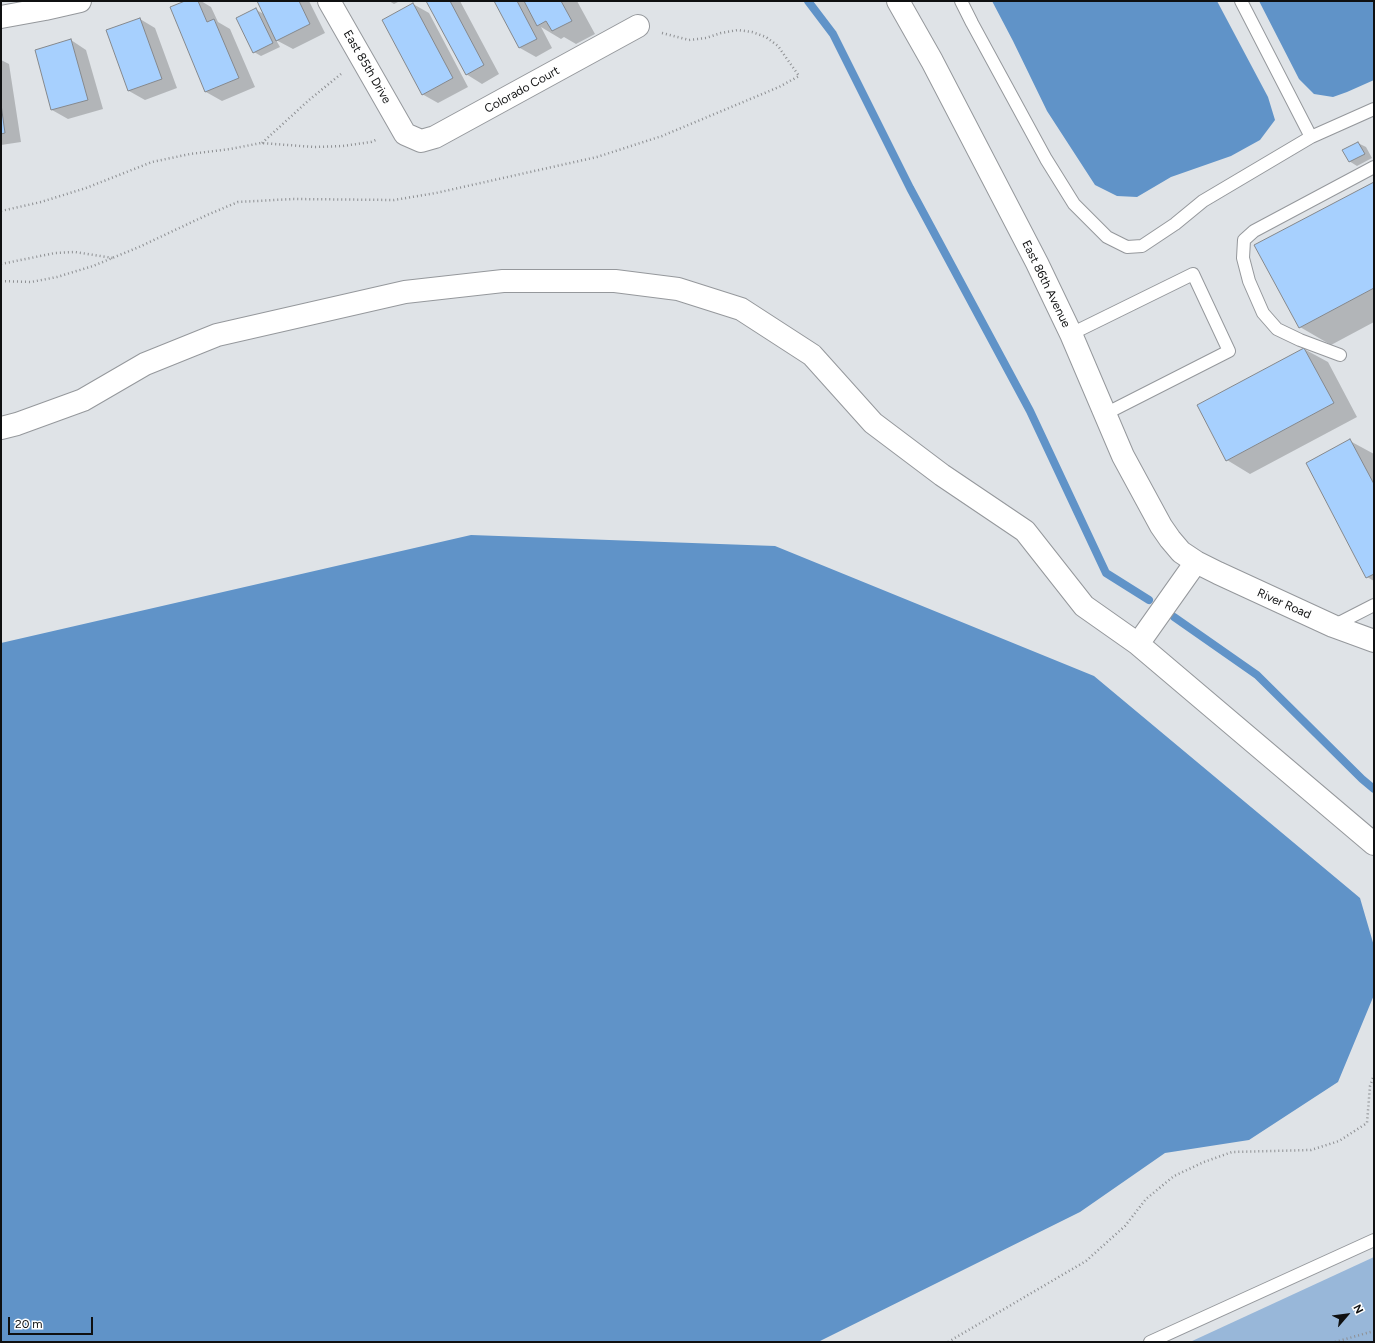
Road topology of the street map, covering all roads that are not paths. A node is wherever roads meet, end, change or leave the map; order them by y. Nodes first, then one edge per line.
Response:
1 (80, 1) edge
2 (329, 1) edge
3 (898, 1) edge
4 (961, 1) edge
5 (1241, 1) edge
6 (1, 17) edge
7 (638, 26) road end
8 (1374, 109) edge
9 (404, 132) joint
10 (1311, 137) junction
11 (1374, 167) edge
12 (1071, 334) junction
13 (1340, 355) dead end
14 (1105, 414) junction
15 (1, 428) edge
16 (1196, 562) junction
17 (1374, 605) edge
18 (1334, 626) junction
19 (1374, 641) edge
20 (1138, 644) junction
21 (1374, 844) edge
22 (1374, 1240) edge
23 (1150, 1342) edge

1 - 6 street
2 - 9 street, East 85th Drive
3 - 12 street, East 86th Avenue
4 - 10 lane
5 - 10 lane
7 - 9 street, Colorado Court
8 - 10 lane
11 - 13 lane
12 - 14 street, East 86th Avenue
12 - 14 lane
14 - 16 street, East 86th Avenue
15 - 20 street
16 - 18 street, River Road
16 - 20 street
17 - 18 lane
18 - 19 street, River Road
20 - 21 street
22 - 23 lane

